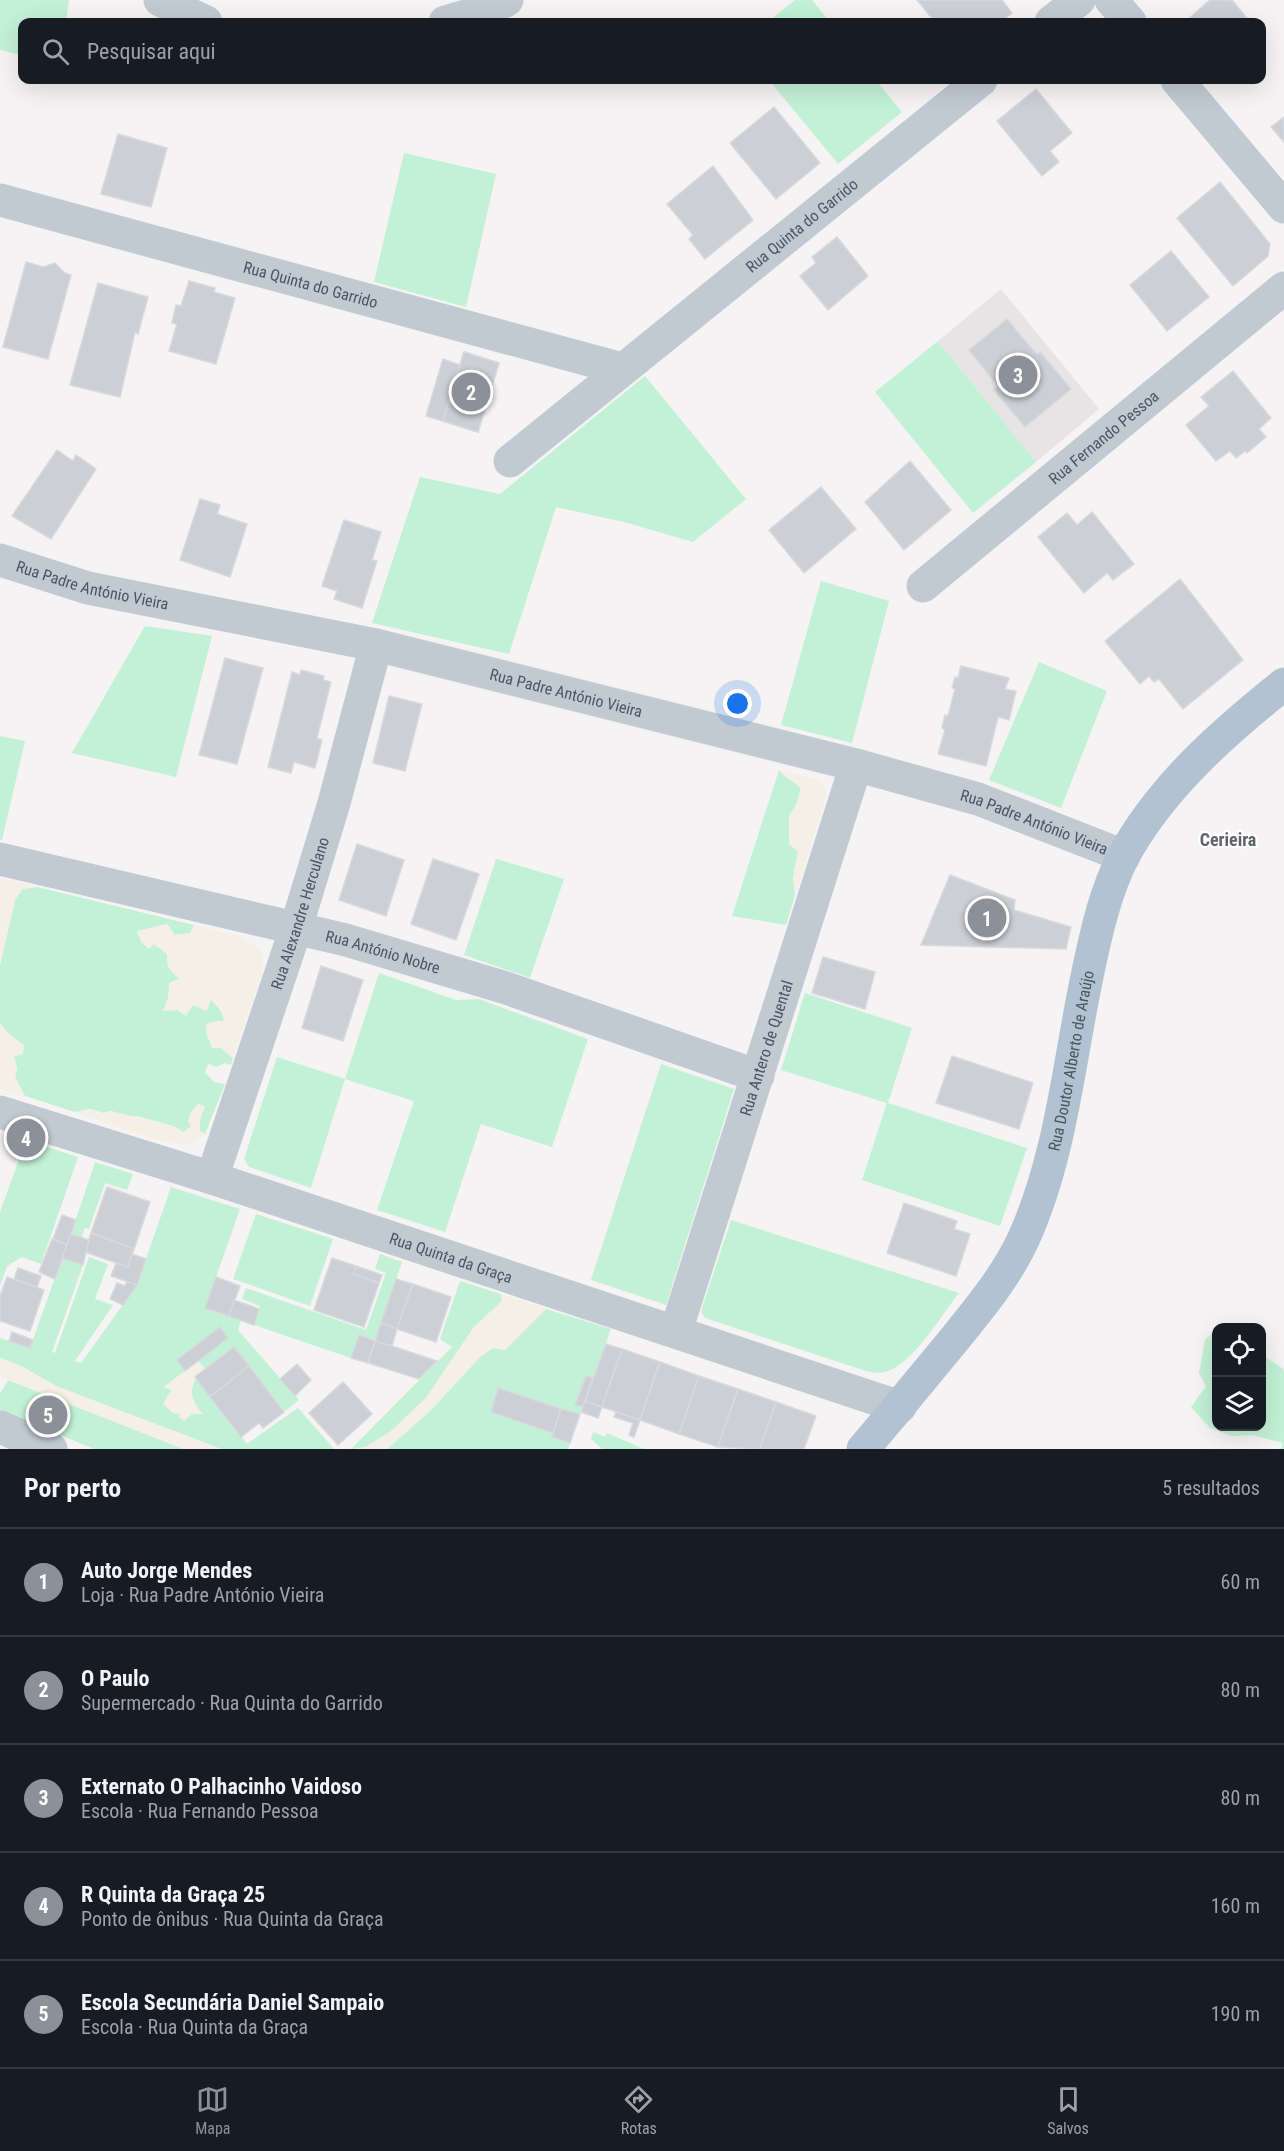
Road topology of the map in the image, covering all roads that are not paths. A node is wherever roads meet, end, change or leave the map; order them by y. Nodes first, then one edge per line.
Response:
1 (160, 0) edge
2 (507, 0) edge
3 (1079, 0) edge
4 (1111, 0) edge
5 (198, 18) edge
6 (459, 18) edge
7 (1056, 18) edge
8 (1127, 18) edge
9 (976, 84) edge
10 (1180, 84) edge
11 (0, 200) edge
12 (1284, 207) edge
13 (1284, 288) edge
14 (621, 369) junction
15 (510, 461) dead end
16 (0, 560) edge
17 (923, 586) dead end
18 (376, 645) junction
19 (1284, 684) edge
20 (856, 765) junction
21 (1124, 856) junction
22 (0, 859) edge
23 (296, 928) junction
24 (758, 1076) junction
25 (0, 1112) edge
26 (212, 1178) junction
27 (676, 1331) junction
28 (900, 1407) junction
29 (0, 1427) edge
30 (51, 1449) edge
31 (863, 1449) edge

1 - 5 street
2 - 6 street
3 - 7 street
4 - 8 street
9 - 14 street, Rua Quinta do Garrido
10 - 12 street
11 - 14 street, Rua Quinta do Garrido
13 - 17 street, Rua Fernando Pessoa
14 - 15 street, Rua Quinta do Garrido
16 - 18 street, Rua Padre António Vieira
18 - 20 street, Rua Padre António Vieira
18 - 23 street, Rua Alexandre Herculano
19 - 21 main road, Rua Doutor Alberto de Araújo
20 - 21 street, Rua Padre António Vieira
20 - 24 street, Rua Antero de Quental
21 - 28 main road, Rua Doutor Alberto de Araújo
22 - 23 street, Rua António Nobre
23 - 24 street, Rua António Nobre
23 - 26 street, Rua Alexandre Herculano
24 - 27 street, Rua Antero de Quental
25 - 26 street, Rua Quinta da Graça
26 - 27 street, Rua Quinta da Graça
27 - 28 street, Rua Quinta da Graça
28 - 31 main road, Rua Doutor Alberto de Araújo
29 - 30 street

